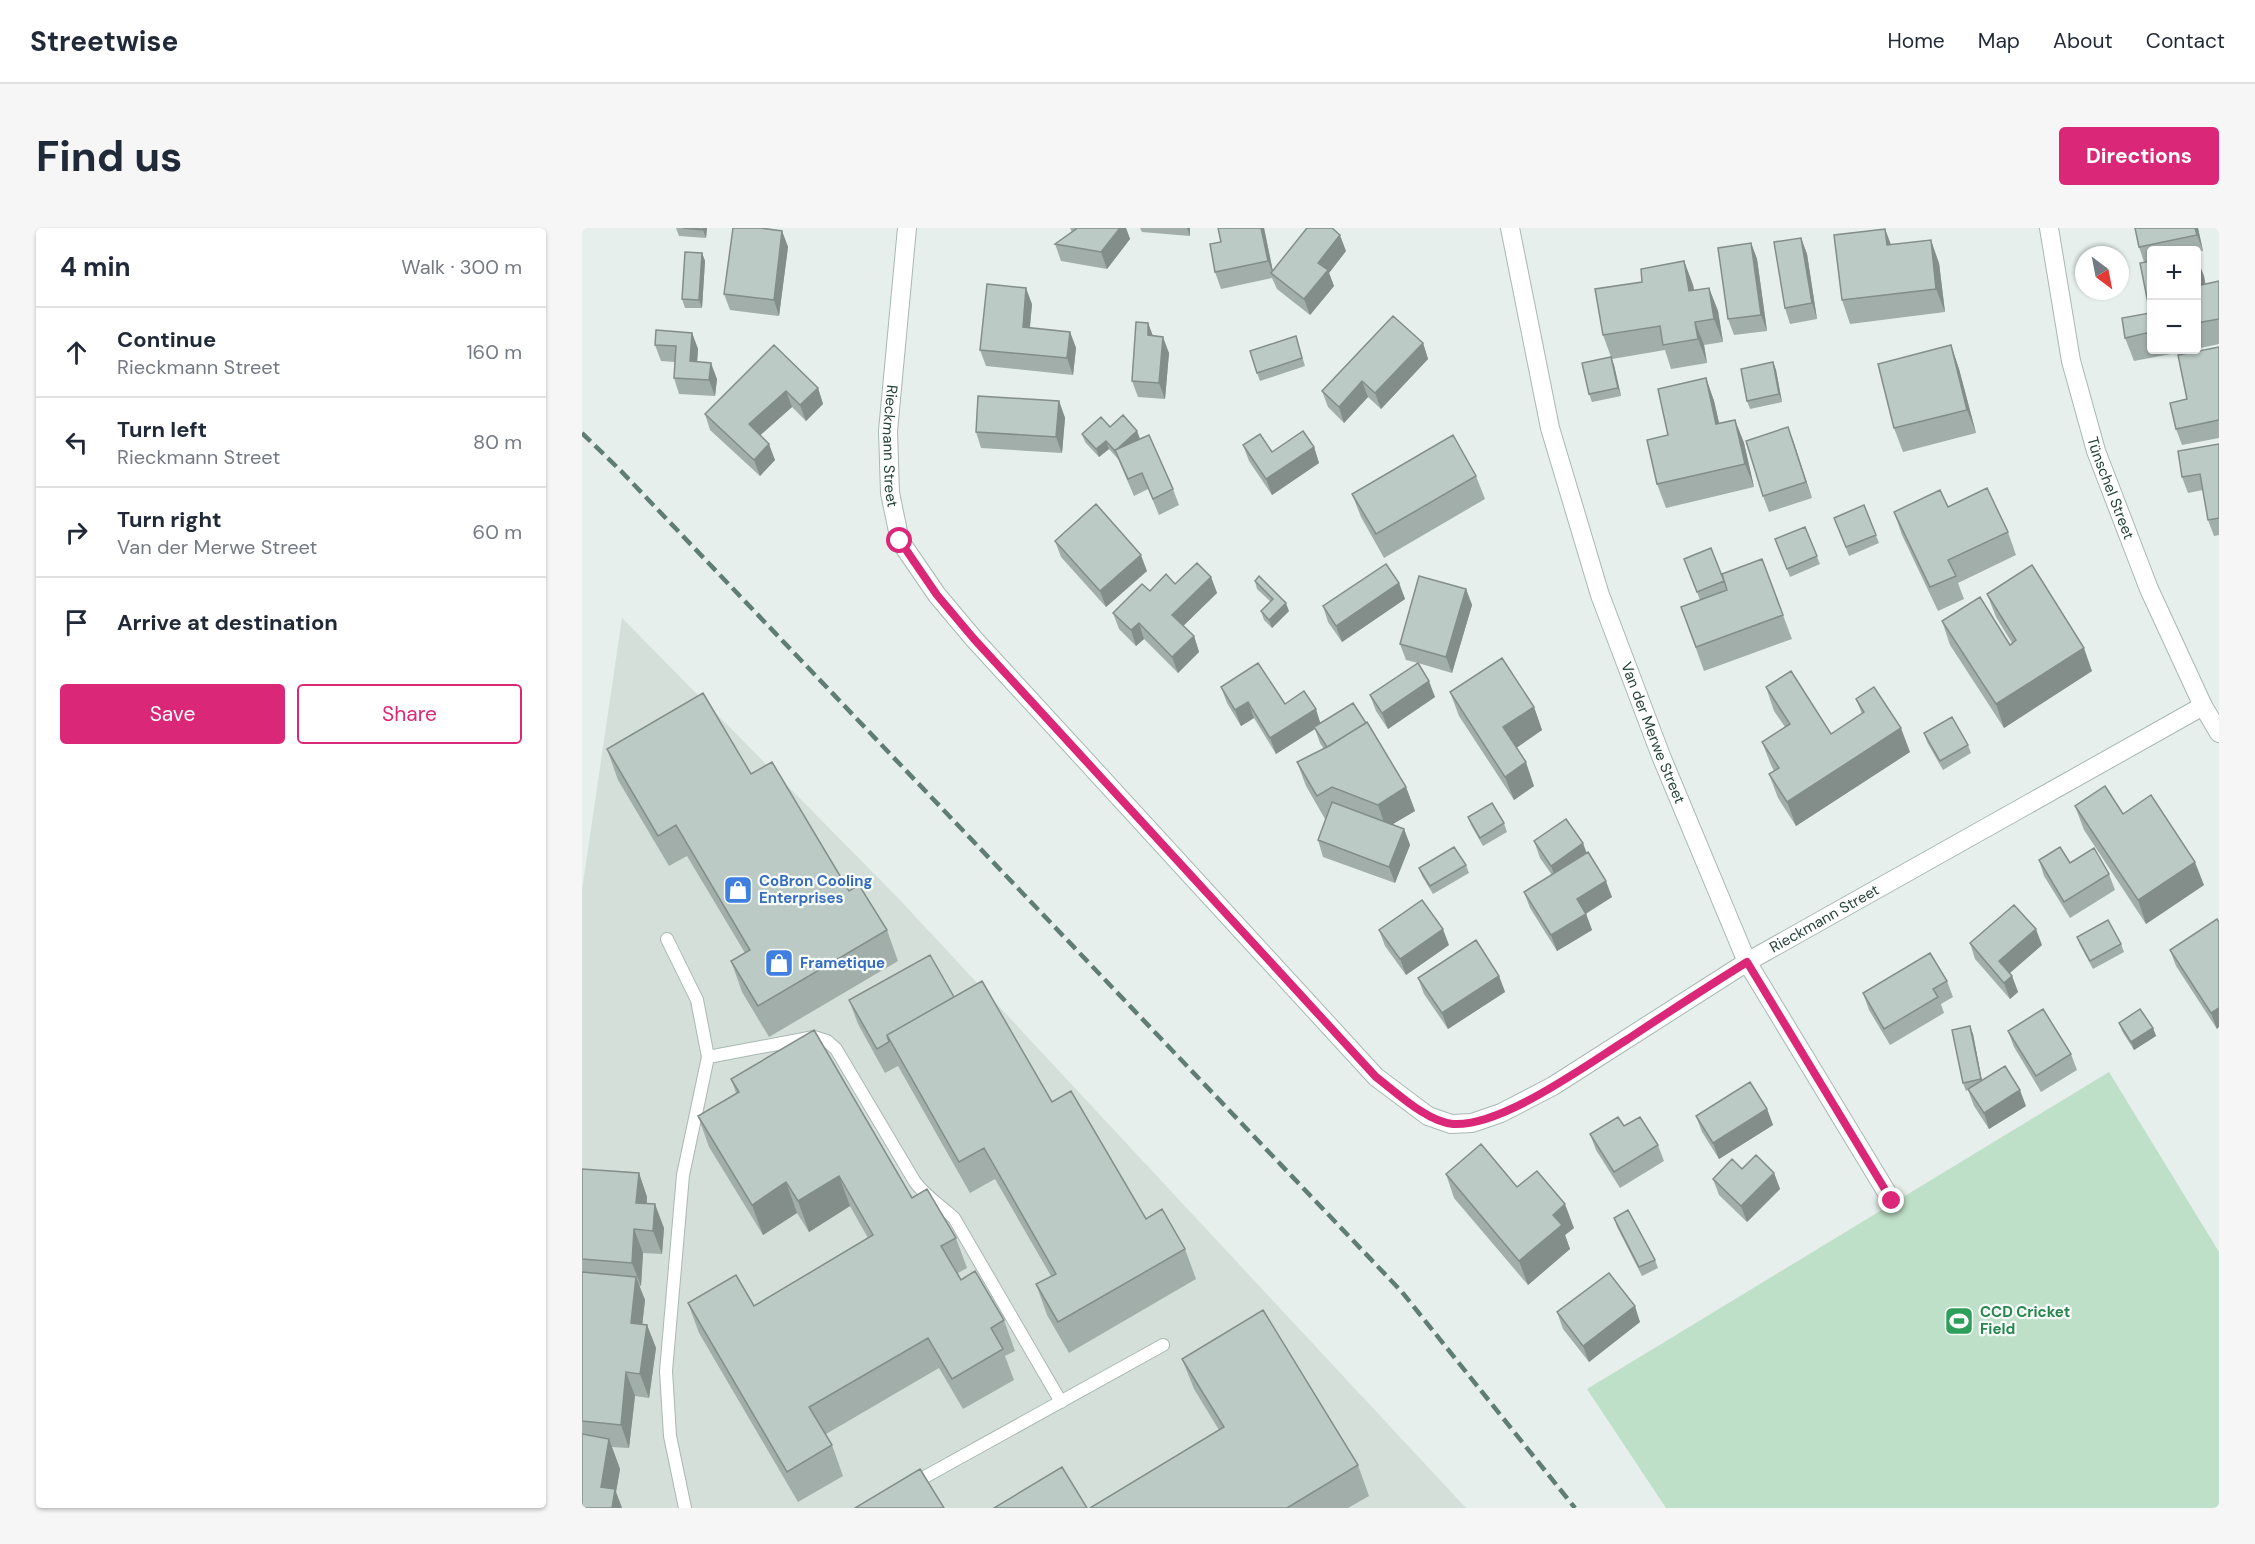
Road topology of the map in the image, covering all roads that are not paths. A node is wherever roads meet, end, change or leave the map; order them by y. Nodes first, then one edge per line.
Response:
1 (907, 228) edge
2 (1510, 228) edge
3 (2049, 228) edge
4 (2203, 706) junction
5 (2219, 733) edge
6 (668, 939) dead end
7 (1747, 962) junction
8 (708, 1057) junction
9 (1892, 1201) dead end
10 (1163, 1346) dead end
11 (1061, 1402) junction
12 (899, 1491) edge
13 (685, 1508) edge

1 - 7 street, Rieckmann Street
2 - 7 street, Van der Merwe Street
3 - 4 street, Tünschel Street
4 - 5 street, Tünschel Street
4 - 7 street, Rieckmann Street
6 - 8 lane
7 - 9 street, Van der Merwe Street
8 - 11 lane
8 - 13 lane
10 - 11 lane
11 - 12 lane

